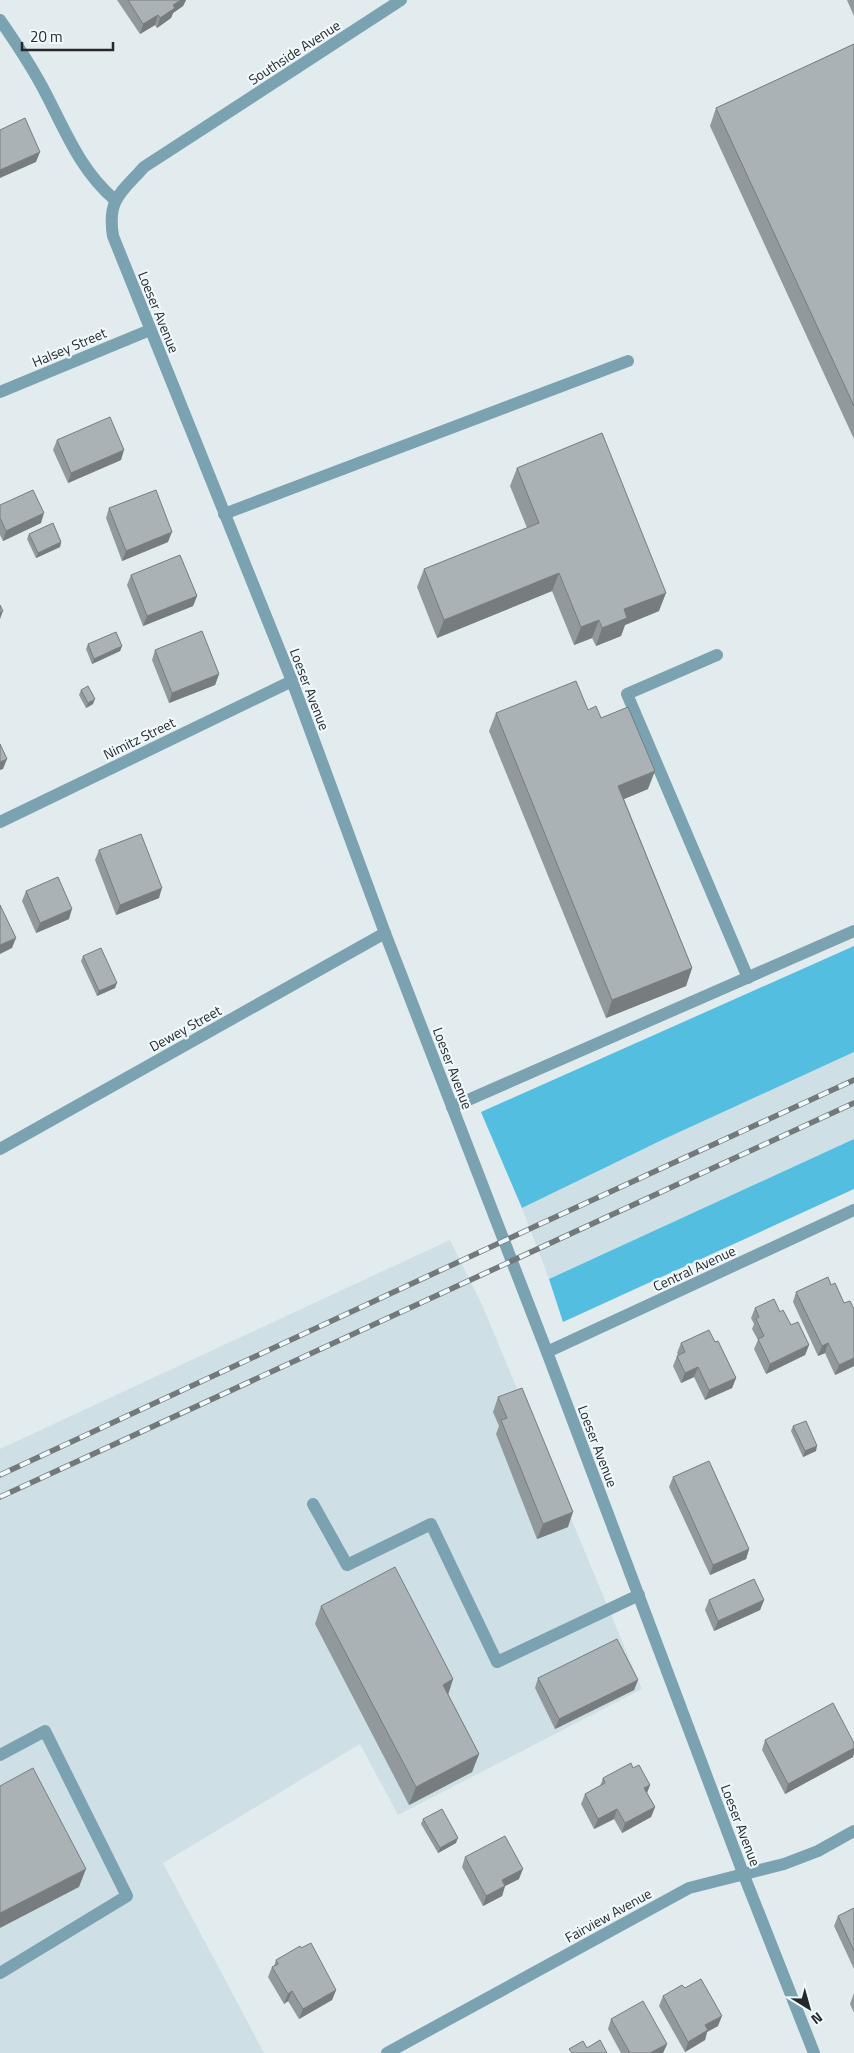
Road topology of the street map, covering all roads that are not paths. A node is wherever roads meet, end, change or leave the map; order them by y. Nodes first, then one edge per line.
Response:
1 (401, 0) edge
2 (0, 20) edge
3 (115, 200) junction
4 (150, 330) junction
5 (628, 361) dead end
6 (0, 392) edge
7 (224, 514) junction
8 (717, 655) dead end
9 (292, 681) junction
10 (0, 822) edge
11 (854, 931) edge
12 (385, 933) junction
13 (748, 978) junction
14 (452, 1107) junction
15 (0, 1149) edge
16 (854, 1210) edge
17 (547, 1352) junction
18 (313, 1504) dead end
19 (639, 1595) junction
20 (0, 1755) edge
21 (854, 1831) edge
22 (743, 1873) junction
23 (0, 1973) edge
24 (387, 2053) edge
25 (814, 2053) edge

1 - 3 street, Southside Avenue
2 - 3 street
3 - 4 street, Loeser Avenue
4 - 6 street, Halsey Street
4 - 7 street, Loeser Avenue
5 - 7 street
7 - 9 street, Loeser Avenue
8 - 13 street
9 - 10 street, Nimitz Street
9 - 12 street, Loeser Avenue
11 - 13 street
12 - 14 street, Loeser Avenue
12 - 15 street, Dewey Street
13 - 14 street
14 - 17 street, Loeser Avenue
16 - 17 street, Central Avenue
17 - 19 street, Loeser Avenue
18 - 19 street
19 - 22 street, Loeser Avenue
20 - 23 street
21 - 22 street, Fairview Avenue
22 - 24 street, Fairview Avenue
22 - 25 street, Loeser Avenue

